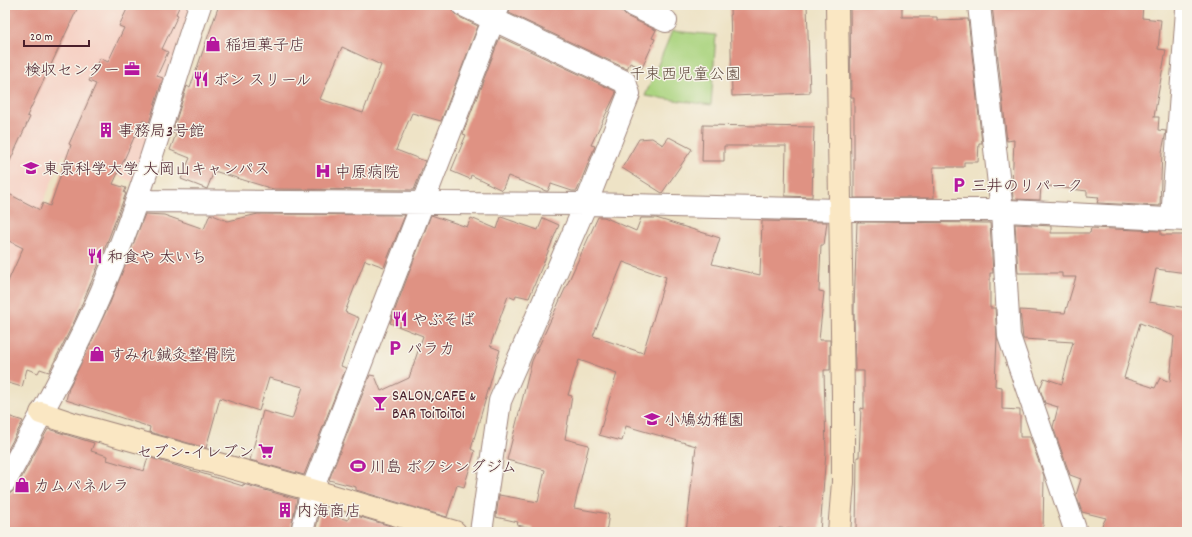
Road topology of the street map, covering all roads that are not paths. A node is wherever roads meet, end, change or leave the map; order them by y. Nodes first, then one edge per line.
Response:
1 (200, 5) edge
2 (463, 5) edge
3 (632, 5) edge
4 (838, 5) edge
5 (979, 5) edge
6 (1187, 10) edge
7 (496, 12) edge
8 (666, 21) dead end
9 (138, 201) junction
10 (422, 203) junction
11 (586, 204) junction
12 (840, 210) junction
13 (1002, 211) junction
14 (1179, 220) edge
15 (41, 413) junction
16 (5, 482) edge
17 (312, 490) junction
18 (302, 532) edge
19 (455, 532) edge
20 (481, 532) edge
21 (838, 532) edge
22 (1076, 532) edge

1 - 9 street
2 - 7 street
3 - 8 street
4 - 12 street
5 - 13 street
6 - 14 street
7 - 10 street
7 - 11 street
9 - 10 street
9 - 15 street
10 - 11 street
10 - 17 street
11 - 12 street
11 - 20 street
12 - 13 street
12 - 21 street
13 - 14 street
13 - 22 street
15 - 16 street
15 - 17 street
17 - 18 street
17 - 19 street

